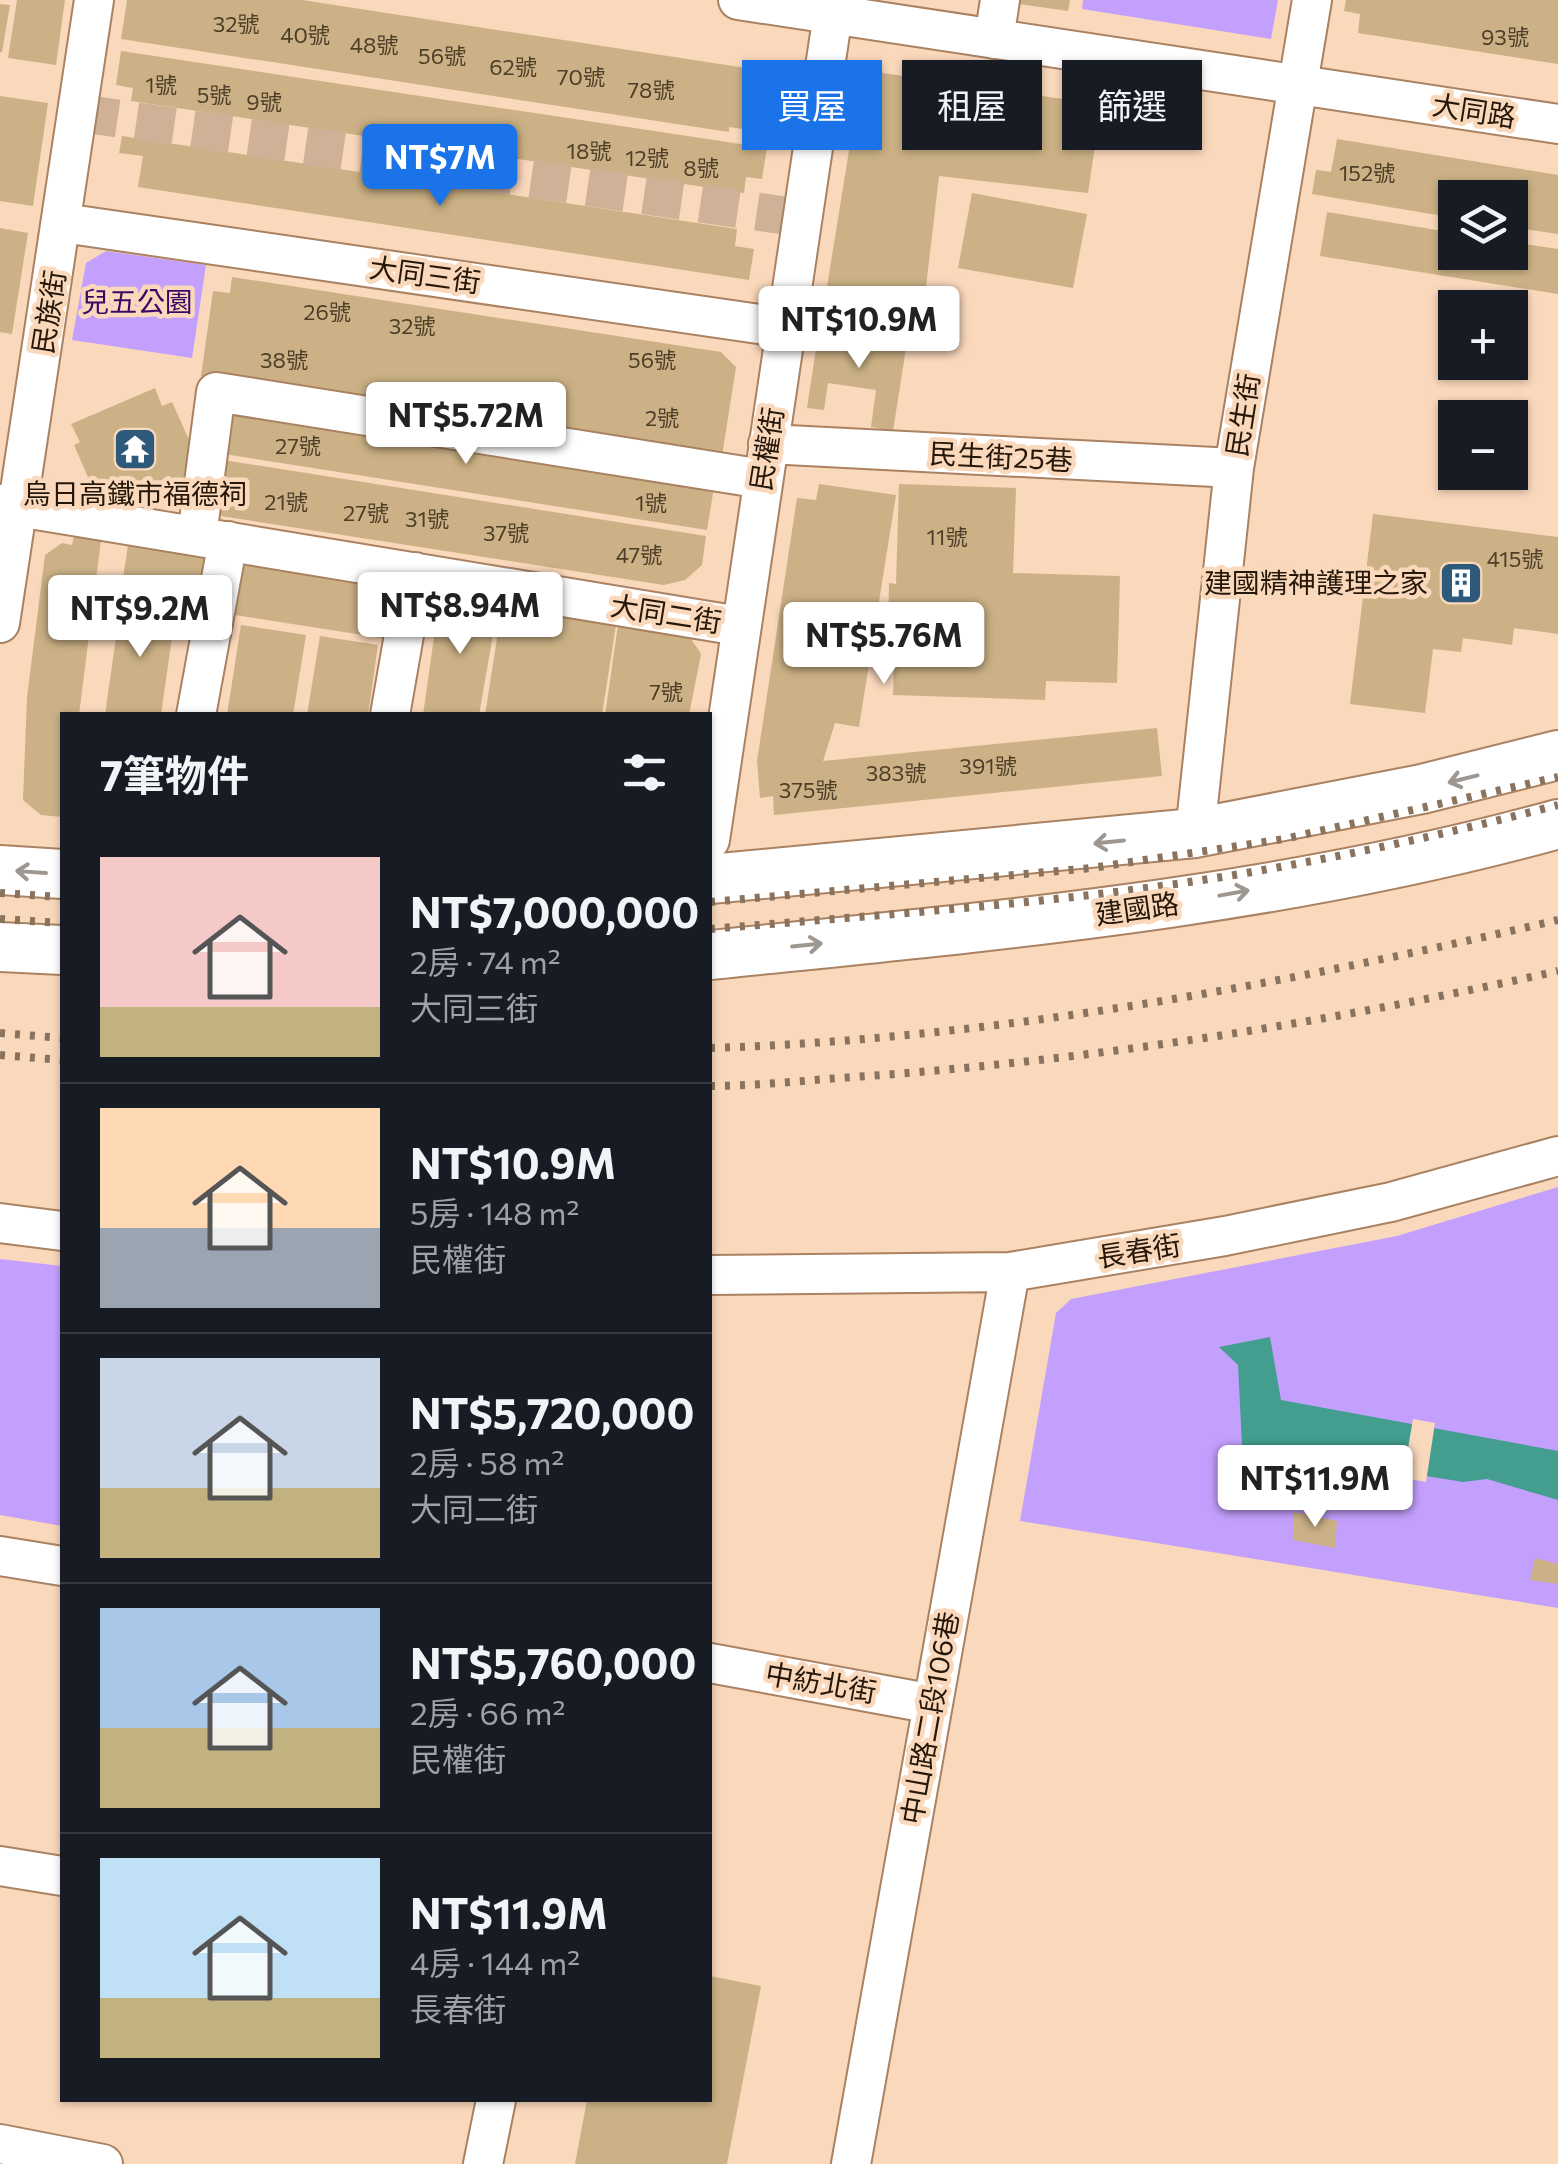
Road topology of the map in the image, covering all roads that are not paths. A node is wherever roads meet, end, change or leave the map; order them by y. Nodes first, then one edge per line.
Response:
1 (94, 0) edge
2 (738, 0) edge
3 (1000, 0) edge
4 (1312, 0) edge
5 (833, 7) edge
6 (994, 39) junction
7 (1298, 84) junction
8 (1558, 124) edge
9 (64, 223) junction
10 (786, 328) junction
11 (765, 462) junction
12 (1234, 468) junction
13 (9, 506) edge
14 (212, 539) junction
15 (415, 572) junction
16 (0, 622) edge
17 (740, 626) junction
18 (196, 712) edge
19 (391, 712) edge
20 (1558, 755) edge
21 (1558, 824) edge
22 (712, 826) edge
23 (1195, 833) junction
24 (0, 870) edge
25 (60, 874) edge
26 (712, 880) edge
27 (0, 947) edge
28 (60, 950) edge
29 (712, 955) edge
30 (1558, 1156) edge
31 (0, 1224) edge
32 (60, 1232) edge
33 (1010, 1272) junction
34 (712, 1275) edge
35 (0, 1556) edge
36 (60, 1566) edge
37 (712, 1663) edge
38 (933, 1704) junction
39 (0, 1866) edge
40 (60, 1876) edge
41 (496, 2102) edge
42 (0, 2144) edge
43 (103, 2164) edge
44 (484, 2164) edge
45 (851, 2164) edge

1 - 9 street, 民族街
2 - 5 street, 大同路
3 - 6 street
4 - 7 street, 民生街
5 - 6 street, 大同路
5 - 10 street, 民權街
6 - 7 street, 大同路
7 - 8 street, 大同路
7 - 12 street, 民生街
9 - 10 street, 大同三街
9 - 13 street, 民族街
10 - 11 street, 民權街
11 - 12 street, 民生街25巷
11 - 14 street, 民生街25巷
11 - 17 street, 民權街
12 - 23 street, 民生街
13 - 14 street, 大同二街
13 - 16 street, 民族街
14 - 15 street, 大同二街
14 - 18 street
15 - 17 street, 大同二街
15 - 19 street
17 - 22 street, 民權街
20 -> 23 main road
29 -> 21 main road, 建國路
23 -> 26 main road
25 -> 24 main road
27 - 28 main road
30 - 33 street, 長春街
31 - 32 street
33 - 34 street, 長春街
33 - 38 street, 中山路二段106巷
35 - 36 street
37 - 38 street, 中紡北街
38 - 45 street, 中山路二段106巷
39 - 40 street
41 - 44 street
42 - 43 street

